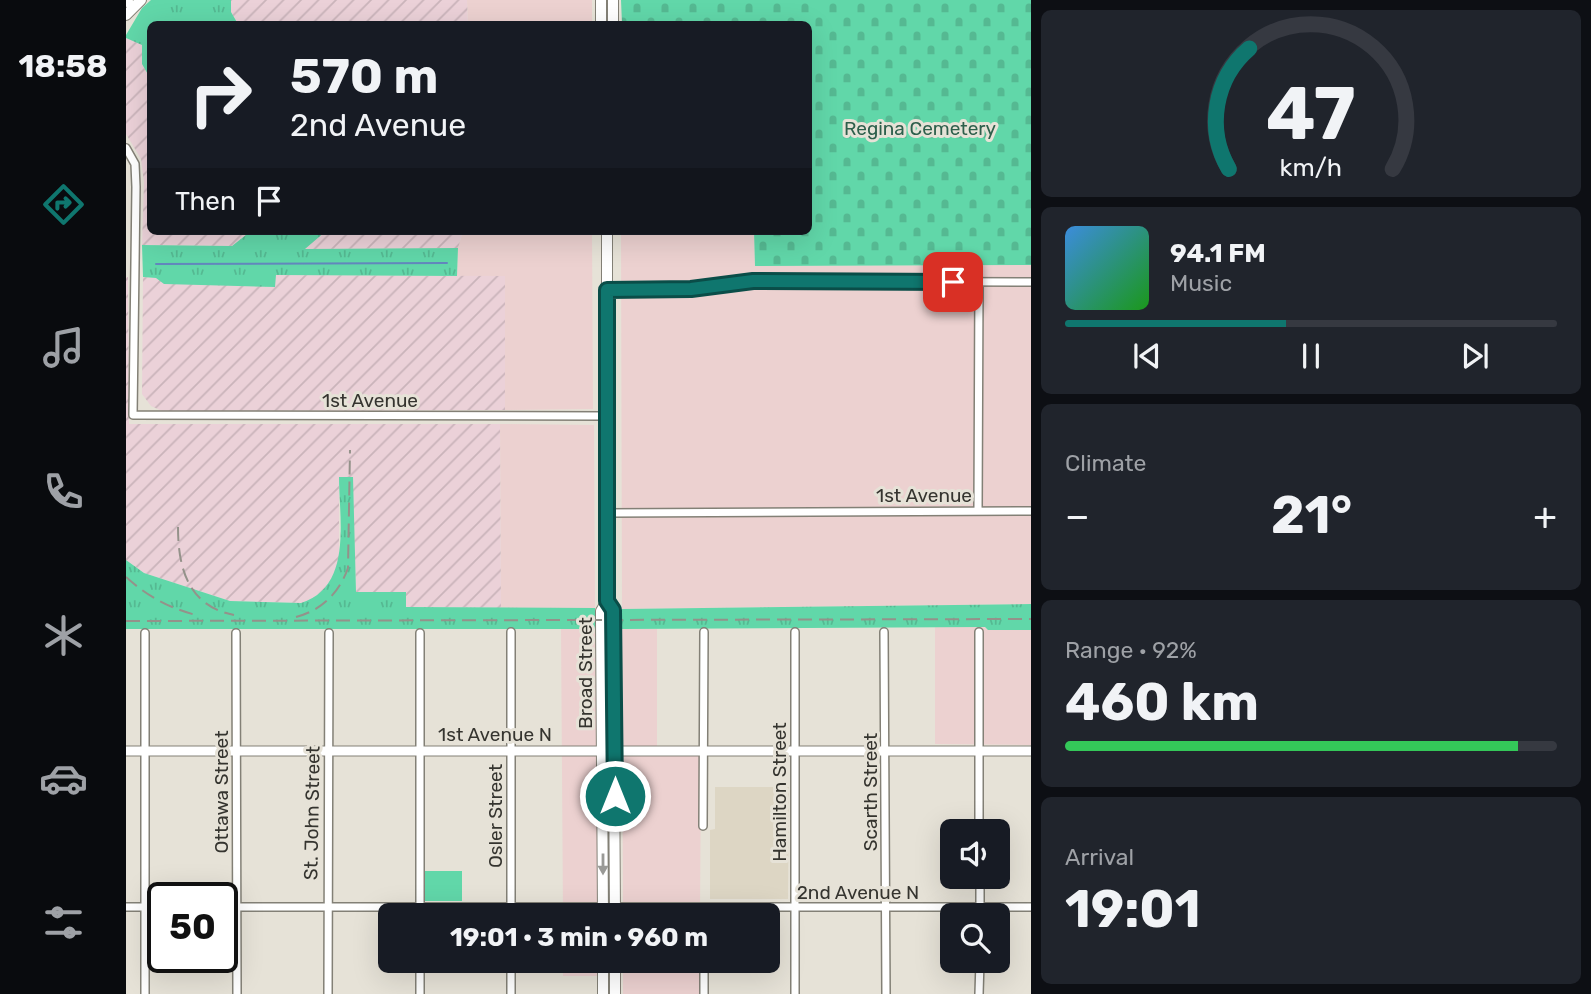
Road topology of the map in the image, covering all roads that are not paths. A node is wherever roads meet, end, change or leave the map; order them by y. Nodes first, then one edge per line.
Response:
1 (141, 0) edge
2 (601, 0) edge
3 (614, 0) edge
4 (126, 15) edge
5 (601, 21) edge
6 (613, 21) edge
7 (126, 148) edge
8 (607, 235) edge
9 (979, 282) junction
10 (1031, 282) edge
11 (607, 290) junction
12 (607, 416) junction
13 (978, 511) junction
14 (1031, 511) edge
15 (607, 513) junction
16 (607, 601) junction
17 (511, 632) dead end
18 (704, 632) dead end
19 (795, 632) dead end
20 (884, 632) dead end
21 (979, 632) dead end
22 (145, 633) dead end
23 (236, 633) dead end
24 (329, 633) dead end
25 (420, 633) dead end
26 (126, 751) edge
27 (144, 751) junction
28 (236, 751) junction
29 (329, 751) junction
30 (419, 751) junction
31 (511, 751) junction
32 (603, 751) junction
33 (614, 751) junction
34 (703, 751) junction
35 (794, 751) junction
36 (886, 751) junction
37 (979, 751) junction
38 (1031, 751) edge
39 (979, 819) edge
40 (703, 826) dead end
41 (237, 882) edge
42 (419, 903) edge
43 (511, 903) edge
44 (603, 903) edge
45 (615, 903) edge
46 (126, 907) edge
47 (145, 907) junction
48 (796, 907) junction
49 (886, 907) junction
50 (1031, 907) edge
51 (238, 908) edge
52 (327, 908) junction
53 (780, 908) edge
54 (940, 909) edge
55 (1010, 909) edge
56 (378, 910) edge
57 (237, 973) edge
58 (420, 973) edge
59 (511, 973) edge
60 (603, 973) edge
61 (615, 973) edge
62 (704, 973) edge
63 (979, 973) edge
64 (145, 994) edge
65 (237, 994) edge
66 (328, 994) edge
67 (420, 994) edge
68 (511, 994) edge
69 (603, 994) edge
70 (615, 994) edge
71 (704, 994) edge
72 (795, 994) edge
73 (886, 994) edge
74 (979, 994) edge

1 - 4 main road
2 - 5 main road
3 - 6 main road
7 - 12 street, 1st Avenue
8 - 11 main road, Broad Street
9 - 10 street
9 - 11 street
9 - 13 street
11 - 12 main road, Broad Street
12 - 15 main road, Broad Street
13 - 14 street, 1st Avenue
13 - 15 street, 1st Avenue
15 - 16 main road, Broad Street
16 - 32 main road, Broad Street
16 - 33 main road, Broad Street
17 - 31 street, Osler Street
18 - 34 street
19 - 35 street, Hamilton Street
20 - 36 street, Scarth Street
21 - 37 street
22 - 27 street
23 - 28 street, Ottawa Street
24 - 29 street, St. John Street
25 - 30 street
26 - 27 street, 1st Avenue N
27 - 28 street, 1st Avenue N
27 - 47 street
28 - 29 street, 1st Avenue N
28 - 41 street, Ottawa Street
29 - 30 street, 1st Avenue N
29 - 52 street, St. John Street
30 - 31 street, 1st Avenue N
30 - 42 street
31 - 32 street, 1st Avenue N
31 - 43 street, Osler Street
32 - 33 street, 1st Avenue N
32 -> 44 main road, Broad Street
33 - 34 street, 1st Avenue N
33 - 45 main road, Broad Street
34 - 35 street, 1st Avenue N
34 - 40 street
35 - 36 street, 1st Avenue N
35 - 48 street, Hamilton Street
36 - 37 street, 1st Avenue N
36 - 49 street, Scarth Street
37 - 38 street, 1st Avenue N
37 - 39 street
46 - 47 street
47 - 64 street
48 - 49 street, 2nd Avenue N
48 - 53 street, 2nd Avenue N
48 - 72 street, Hamilton Street
49 - 54 street, 2nd Avenue N
49 - 73 street, Scarth Street
50 - 55 street, 2nd Avenue N
51 - 52 street, 2nd Avenue N
52 - 56 street, 2nd Avenue N
52 - 66 street, St. John Street
57 - 65 street, Ottawa Street
58 - 67 street
59 - 68 street
60 - 69 main road
61 - 70 main road
62 - 71 street
63 - 74 street

